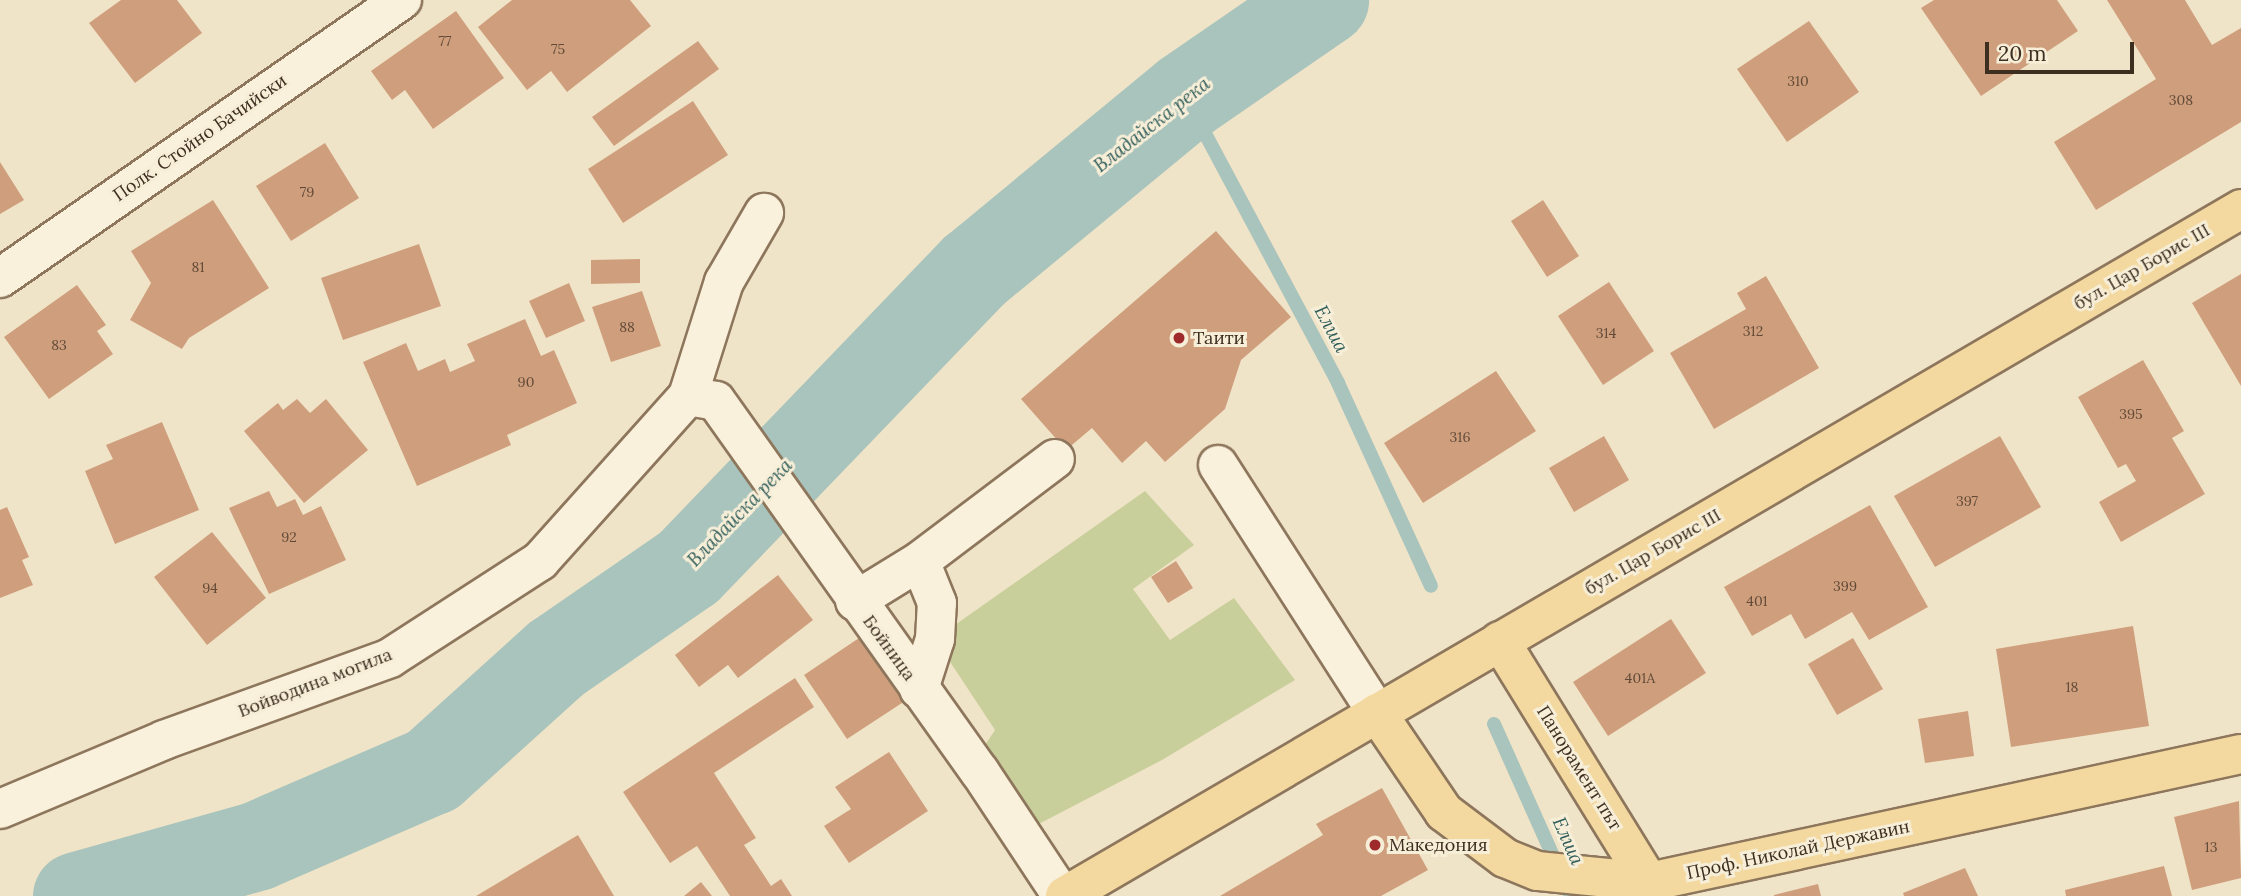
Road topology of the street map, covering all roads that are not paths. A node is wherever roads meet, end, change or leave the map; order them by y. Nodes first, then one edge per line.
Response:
1 (402, 0) edge
2 (2241, 209) edge
3 (764, 212) dead end
4 (0, 278) edge
5 (702, 398) junction
6 (1055, 459) dead end
7 (1218, 465) dead end
8 (920, 561) junction
9 (855, 601) junction
10 (1500, 641) junction
11 (919, 689) junction
12 (1377, 713) junction
13 (2241, 754) edge
14 (0, 809) edge
15 (1653, 889) edge
16 (1063, 896) edge

1 - 4 street, Полк. Стойно Бачийски
2 - 10 main road, бул. Цар Борис III
3 - 5 street
5 - 9 street, Бойница
5 - 14 street, Войводина могила
6 - 8 street
7 - 12 street
8 - 9 street
8 - 11 street
9 - 11 street, Бойница
10 - 12 main road, бул. Цар Борис III
10 - 15 main road, Панорамент път
11 - 16 street, Бойница
12 - 15 main road, Проф. Николай Державин
12 - 16 main road, бул. Цар Борис III
13 - 15 main road, Проф. Николай Державин

